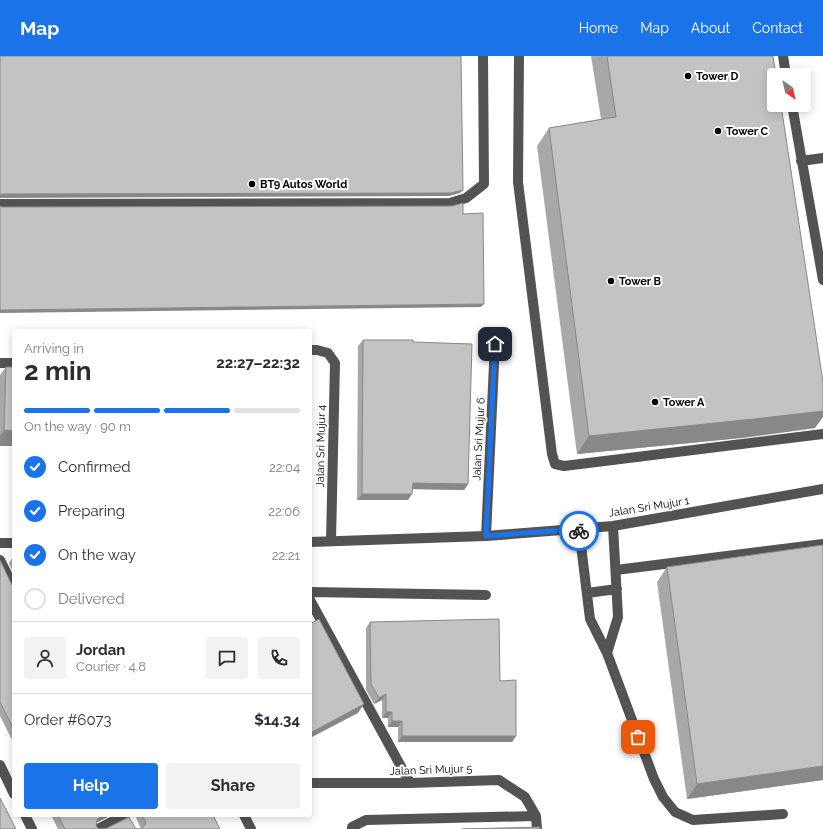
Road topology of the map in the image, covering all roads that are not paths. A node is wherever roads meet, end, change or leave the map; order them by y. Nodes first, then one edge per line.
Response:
1 (483, 56) edge
2 (519, 56) edge
3 (783, 56) edge
4 (785, 68) edge
5 (793, 112) edge
6 (823, 158) edge
7 (801, 161) junction
8 (0, 204) edge
9 (823, 280) edge
10 (495, 344) dead end
11 (312, 350) edge
12 (0, 363) edge
13 (12, 363) edge
14 (823, 434) edge
15 (823, 489) edge
16 (613, 526) junction
17 (579, 529) junction
18 (486, 536) junction
19 (331, 541) junction
20 (312, 542) edge
21 (0, 543) edge
22 (12, 543) edge
23 (823, 544) edge
24 (0, 560) edge
25 (616, 570) junction
26 (12, 584) edge
27 (617, 589) junction
28 (312, 592) edge
29 (587, 593) junction
30 (486, 595) dead end
31 (312, 604) edge
32 (607, 653) junction
33 (0, 766) edge
34 (312, 783) edge
35 (410, 783) junction
36 (12, 790) edge
37 (783, 814) dead end
38 (536, 816) junction
39 (26, 817) edge
40 (128, 817) edge
41 (245, 817) edge
42 (32, 829) edge
43 (98, 829) edge
44 (251, 829) edge
45 (352, 829) edge
46 (537, 829) edge

1 - 8 street
2 - 14 street
3 - 4 street
5 - 7 street
6 - 7 street
7 - 9 street
10 - 18 street, Jalan Sri Mujur 6
11 - 19 street, Jalan Sri Mujur 4
12 - 13 street
15 - 16 street, Jalan Sri Mujur 1
16 - 17 street, Jalan Sri Mujur 1
16 - 25 street
17 - 18 street, Jalan Sri Mujur 1
17 - 29 street
18 - 19 street, Jalan Sri Mujur 1
19 - 20 street, Jalan Sri Mujur 1
21 - 22 street
23 - 25 street
24 - 26 street
25 - 27 street
27 - 29 street
27 - 32 street
28 - 30 street
29 - 32 street
31 - 35 street
32 - 37 street
33 - 36 street
34 - 35 street, Jalan Sri Mujur 5
35 - 38 street, Jalan Sri Mujur 5
38 - 45 street
38 - 46 street
39 - 42 street
40 - 43 street
41 - 44 street

